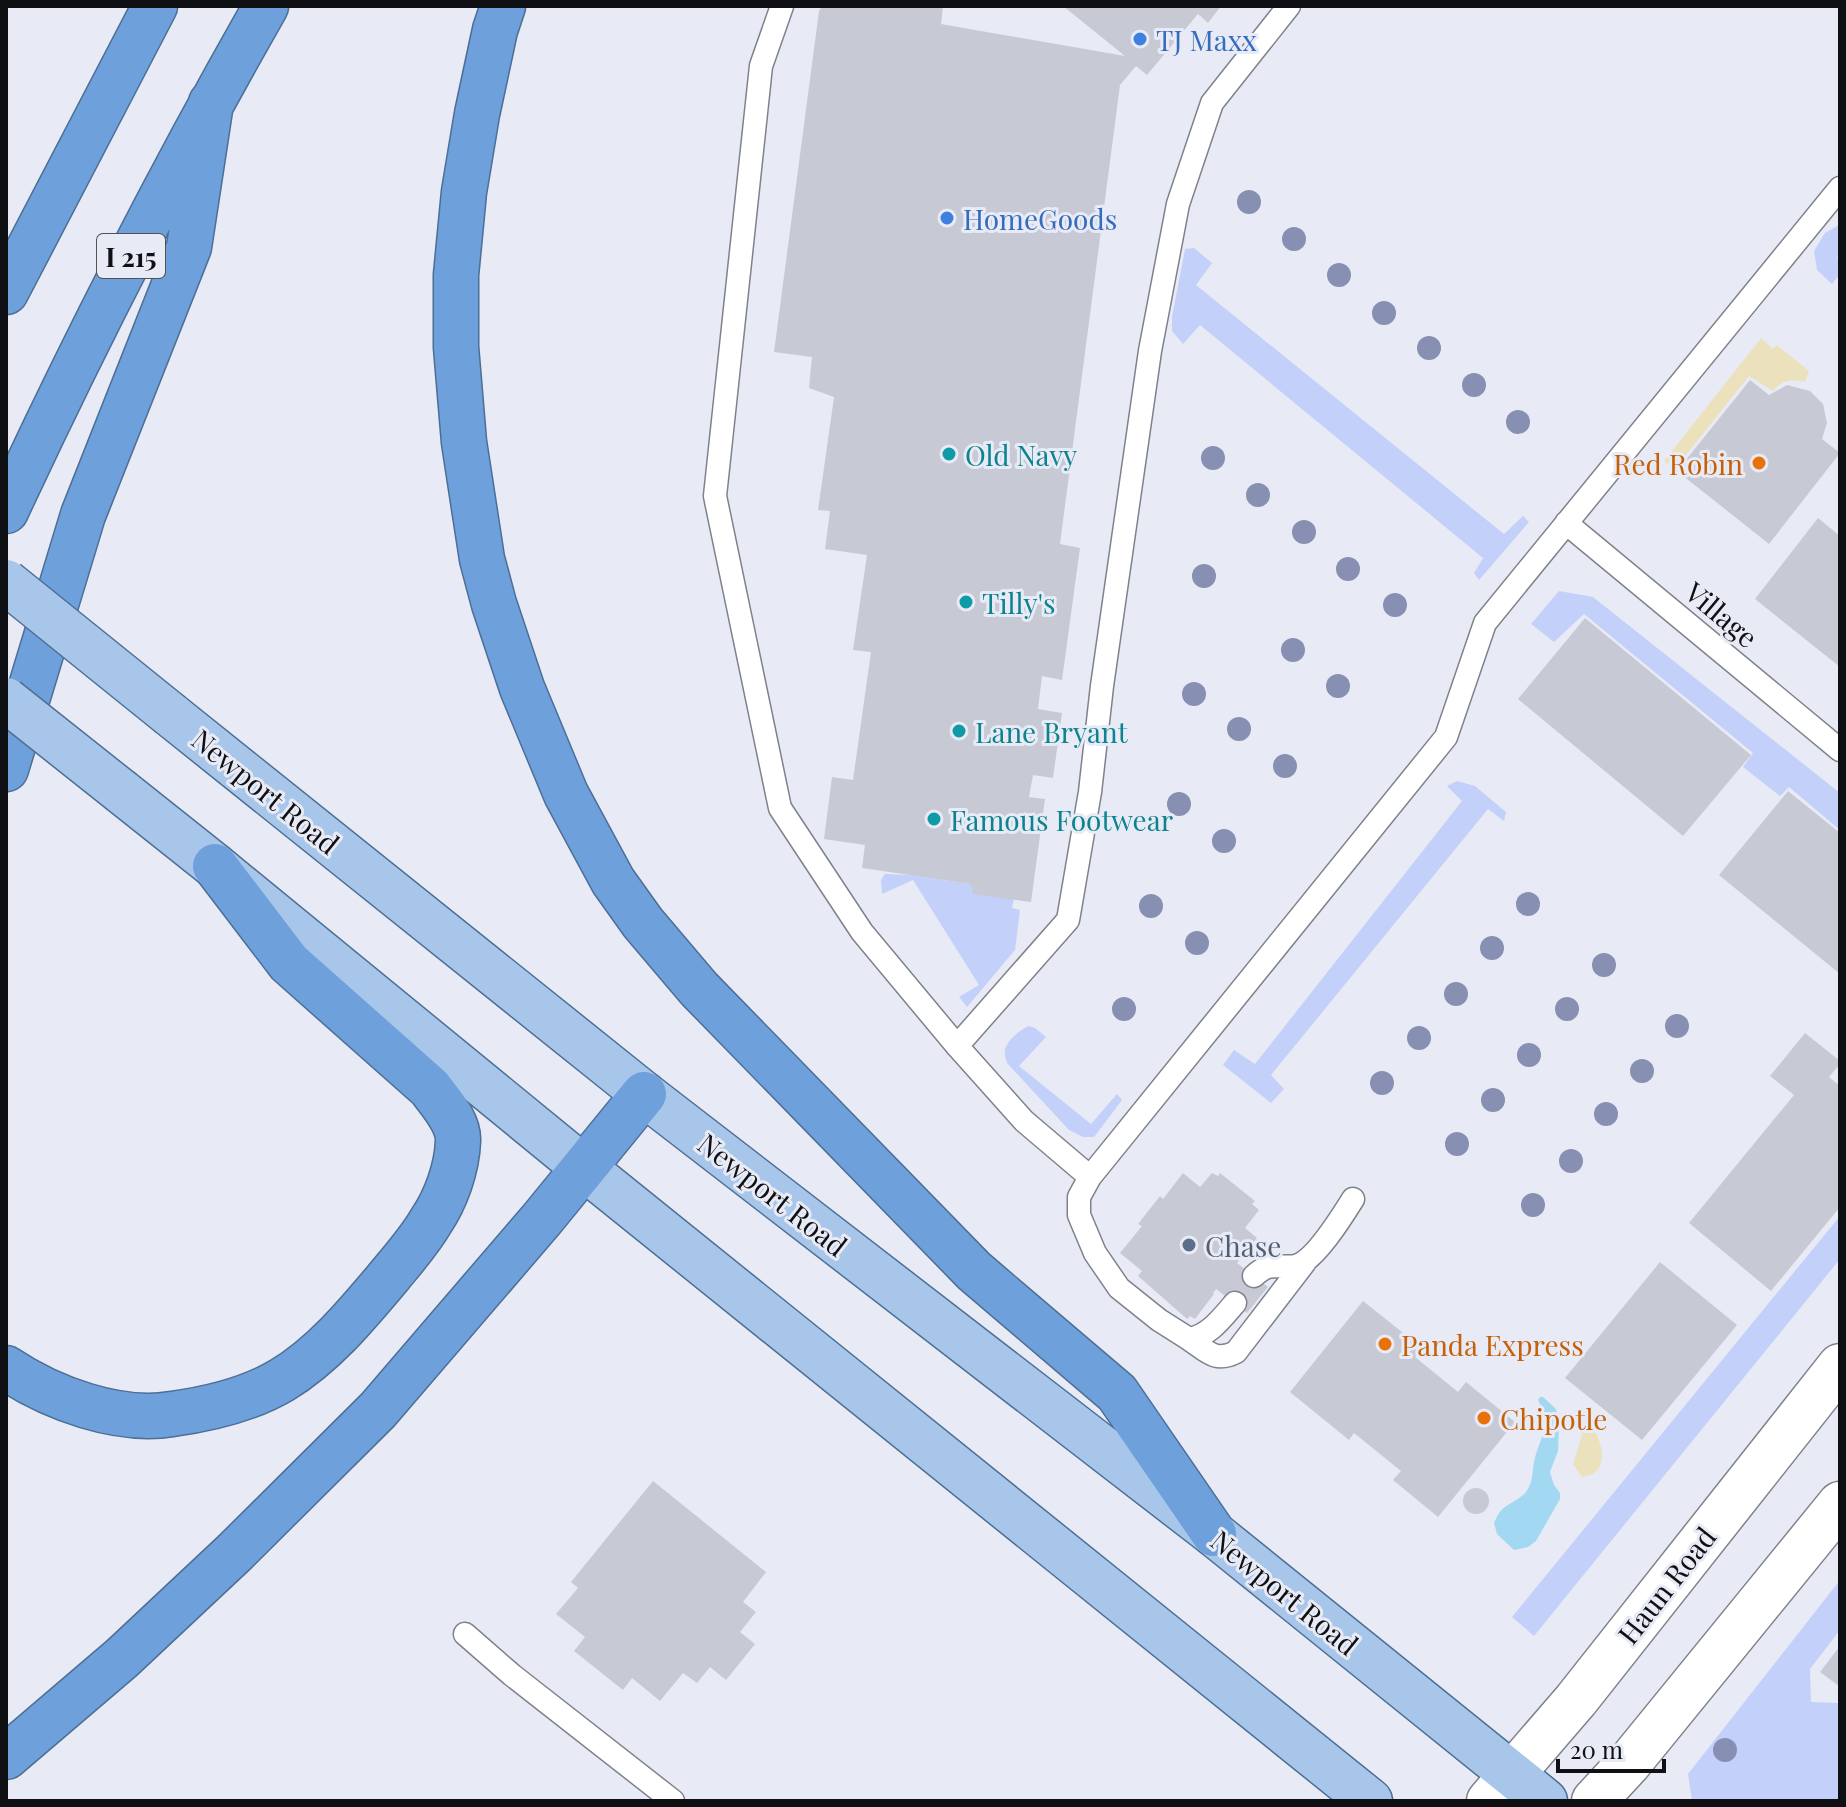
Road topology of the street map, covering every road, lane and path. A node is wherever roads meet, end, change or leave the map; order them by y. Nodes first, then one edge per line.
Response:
1 (155, 6) edge
2 (266, 6) edge
3 (503, 6) edge
4 (782, 6) edge
5 (1289, 6) edge
6 (211, 103) junction
7 (1840, 188) edge
8 (6, 292) edge
9 (6, 511) edge
10 (1566, 523) junction
11 (6, 582) edge
12 (6, 700) edge
13 (1840, 750) edge
14 (6, 769) edge
15 (215, 866) junction
16 (957, 1046) junction
17 (644, 1094) junction
18 (584, 1168) junction
19 (1090, 1177) junction
20 (1353, 1199) dead end
21 (1305, 1262) junction
22 (1254, 1276) dead end
23 (1235, 1303) dead end
24 (1189, 1339) junction
25 (1840, 1366) edge
26 (6, 1368) edge
27 (1840, 1504) edge
28 (1214, 1534) junction
29 (465, 1634) dead end
30 (6, 1757) edge
31 (1515, 1792) edge
32 (673, 1801) edge
33 (1370, 1801) edge
34 (1594, 1801) edge

1 - 8 highway
2 - 6 highway, I 215
3 - 28 highway
4 - 16 lane
5 - 16 lane
6 - 9 highway, I 215
6 - 14 highway
7 - 10 lane
10 - 13 lane, Village
10 - 19 lane
11 - 17 main road, Newport Road, bridge
12 - 15 main road, bridge
15 - 18 main road
15 - 26 highway
16 - 19 lane
17 - 18 highway
17 - 28 main road, Newport Road
18 - 30 highway
18 - 33 main road
19 - 24 lane
20 - 21 lane
21 - 22 lane
21 - 24 lane
23 - 24 lane
25 - 31 main road, Haun Road
27 - 34 main road
28 - 31 main road, Newport Road
29 - 32 lane

